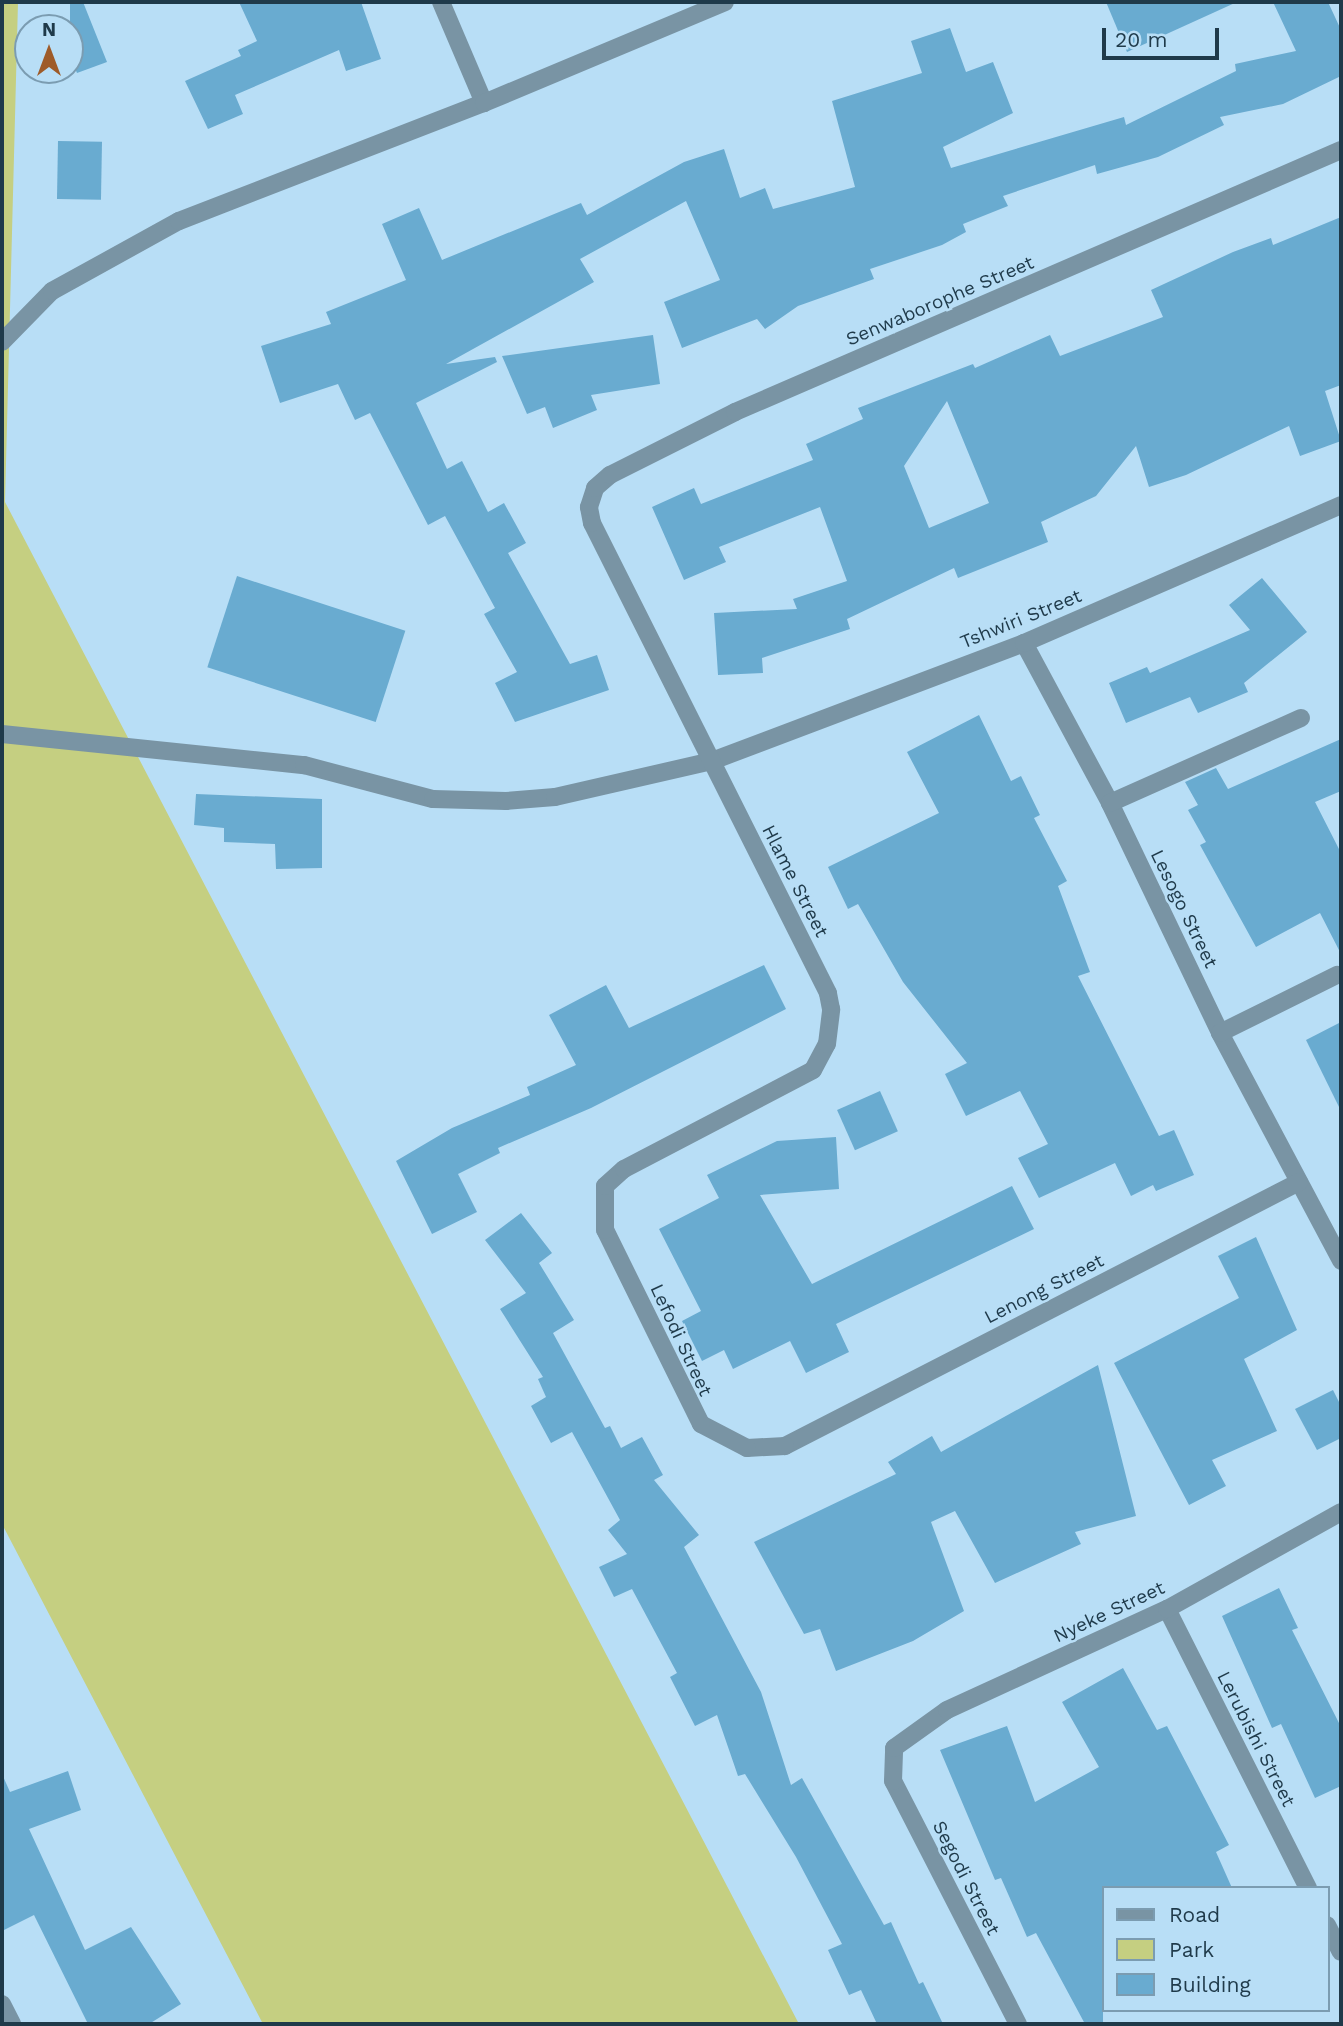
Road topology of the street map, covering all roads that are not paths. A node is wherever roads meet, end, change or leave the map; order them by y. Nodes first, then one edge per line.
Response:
1 (441, 2) edge
2 (725, 2) edge
3 (484, 103) junction
4 (1341, 150) edge
5 (2, 342) edge
6 (1341, 505) edge
7 (592, 523) joint
8 (1024, 643) junction
9 (1301, 718) dead end
10 (2, 734) edge
11 (712, 761) junction
12 (1111, 803) junction
13 (1337, 975) dead end
14 (1220, 1033) junction
15 (624, 1169) joint
16 (1299, 1182) junction
17 (1340, 1258) edge
18 (809, 1433) joint
19 (1341, 1511) edge
20 (1167, 1609) junction
21 (894, 1748) joint
22 (1307, 1886) edge
23 (1329, 1929) edge
24 (1341, 1952) edge
25 (2, 2004) edge
26 (12, 2024) edge
27 (1018, 2024) edge

1 - 3 street
2 - 3 street
3 - 5 street
4 - 7 street, Senwaborophe Street
6 - 8 street, Tshwiri Street
7 - 11 street, Hlame Street
8 - 11 street, Tshwiri Street
8 - 12 street, Lesogo Street
9 - 12 street
10 - 11 street, Tshwiri Street
11 - 15 street, Hlame Street
12 - 14 street, Lesogo Street
13 - 14 street
14 - 16 street, Lesogo Street
15 - 18 street, Lefodi Street
16 - 17 street, Lesogo Street
16 - 18 street, Lenong Street
19 - 20 street, Nyeke Street
20 - 21 street, Nyeke Street
20 - 22 street, Lerubishi Street
21 - 27 street, Segodi Street
23 - 24 street
25 - 26 street

